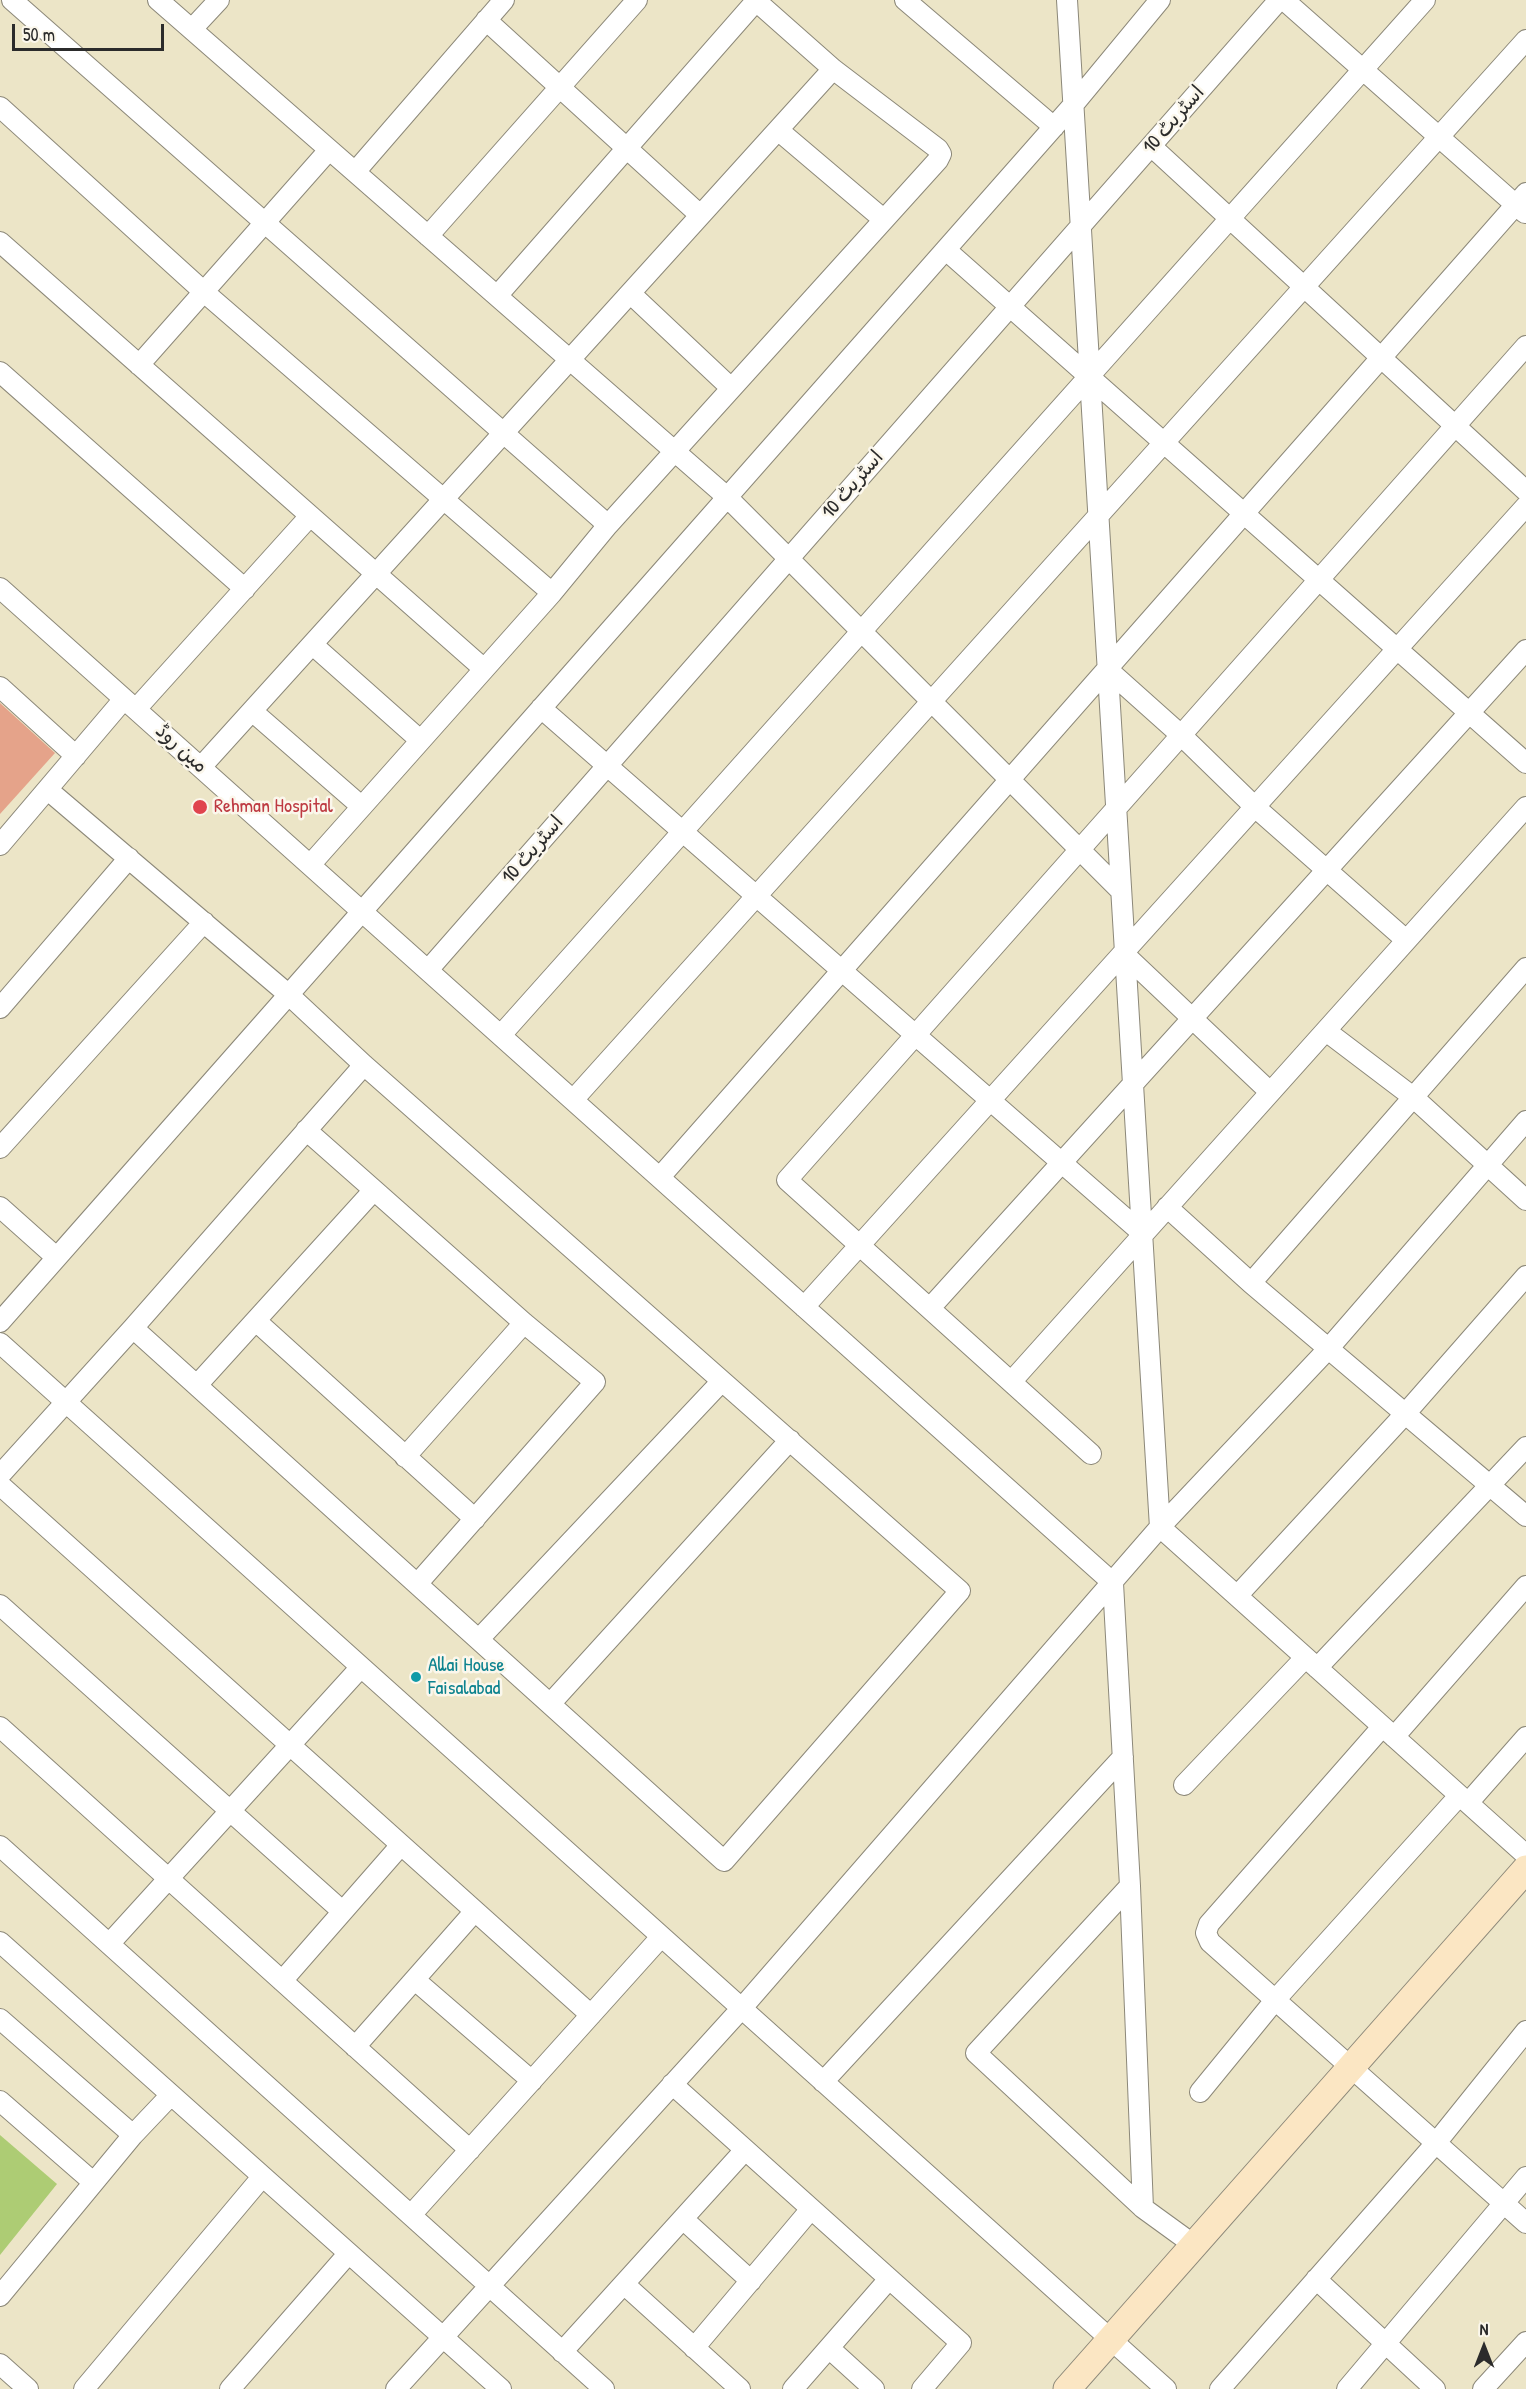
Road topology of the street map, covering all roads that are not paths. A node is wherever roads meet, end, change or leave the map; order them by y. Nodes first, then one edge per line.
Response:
1 (12, 0) edge
2 (158, 0) edge
3 (219, 0) edge
4 (504, 0) edge
5 (637, 0) edge
6 (905, 0) edge
7 (1160, 0) edge
8 (1279, 0) edge
9 (1284, 0) edge
10 (1425, 0) edge
11 (756, 1) edge
12 (1066, 1) edge
13 (486, 20) junction
14 (192, 29) junction
15 (1526, 40) edge
16 (833, 69) junction
17 (1363, 69) junction
18 (560, 87) junction
19 (1074, 104) junction
20 (0, 107) edge
21 (1054, 127) junction
22 (778, 130) junction
23 (1439, 137) junction
24 (1151, 146) junction
25 (626, 148) junction
26 (329, 150) junction
27 (355, 172) junction
28 (1523, 204) edge
29 (700, 216) junction
30 (1229, 218) junction
31 (883, 219) junction
32 (265, 223) junction
33 (1081, 226) junction
34 (428, 236) junction
35 (0, 242) edge
36 (946, 250) junction
37 (1304, 287) junction
38 (204, 292) junction
39 (630, 293) junction
40 (496, 296) junction
41 (1010, 307) junction
42 (1526, 346) edge
43 (1380, 357) junction
44 (570, 360) junction
45 (140, 365) junction
46 (0, 372) edge
47 (1089, 376) junction
48 (731, 388) junction
49 (1455, 426) junction
50 (504, 433) junction
51 (1163, 442) junction
52 (674, 451) junction
53 (1526, 491) edge
54 (727, 497) junction
55 (444, 500) junction
56 (1526, 506) edge
57 (1243, 513) junction
58 (1098, 514) junction
59 (310, 516) junction
60 (608, 525) junction
61 (788, 558) junction
62 (377, 575) junction
63 (1319, 580) junction
64 (0, 588) edge
65 (244, 589) junction
66 (552, 593) junction
67 (860, 630) junction
68 (313, 645) junction
69 (1397, 649) junction
70 (1526, 650) edge
71 (484, 669) junction
72 (1107, 669) junction
73 (0, 687) edge
74 (930, 700) junction
75 (130, 704) junction
76 (541, 708) junction
77 (252, 711) junction
78 (1469, 713) junction
79 (1182, 736) junction
80 (420, 740) junction
81 (76, 756) junction
82 (1526, 763) edge
83 (607, 766) junction
84 (201, 767) junction
85 (1009, 779) junction
86 (48, 790) junction
87 (361, 806) junction
88 (1255, 807) junction
89 (1526, 807) edge
90 (1115, 811) junction
91 (682, 831) junction
92 (0, 845) edge
93 (1080, 850) junction
94 (129, 858) junction
95 (310, 865) junction
96 (1327, 870) junction
97 (1119, 889) junction
98 (756, 896) junction
99 (362, 911) junction
100 (204, 922) junction
101 (1406, 940) junction
102 (1123, 953) junction
103 (1526, 968) edge
104 (428, 970) junction
105 (841, 970) junction
106 (289, 994) junction
107 (0, 1008) edge
108 (1191, 1019) junction
109 (1326, 1031) junction
110 (501, 1035) junction
111 (916, 1035) junction
112 (364, 1065) junction
113 (1131, 1086) junction
114 (1270, 1092) junction
115 (1413, 1097) junction
116 (573, 1100) junction
117 (990, 1100) junction
118 (1526, 1121) edge
119 (306, 1130) junction
120 (0, 1148) edge
121 (1062, 1162) junction
122 (1485, 1165) junction
123 (660, 1177) junction
124 (374, 1190) junction
125 (1526, 1200) edge
126 (1167, 1207) junction
127 (0, 1208) edge
128 (1141, 1234) junction
129 (860, 1245) junction
130 (56, 1257) junction
131 (1526, 1276) edge
132 (1251, 1282) junction
133 (804, 1307) junction
134 (930, 1308) junction
135 (255, 1321) junction
136 (0, 1323) edge
137 (524, 1323) junction
138 (133, 1328) junction
139 (0, 1343) edge
140 (1329, 1348) junction
141 (723, 1381) junction
142 (1011, 1382) junction
143 (198, 1384) junction
144 (66, 1402) junction
145 (1405, 1414) junction
146 (790, 1440) junction
147 (1526, 1447) edge
148 (1091, 1454) dead end
149 (405, 1457) junction
150 (0, 1475) edge
151 (0, 1485) edge
152 (1493, 1485) junction
153 (1526, 1516) edge
154 (475, 1519) junction
155 (1160, 1527) junction
156 (418, 1583) junction
157 (1113, 1583) junction
158 (1526, 1586) edge
159 (1237, 1596) junction
160 (0, 1605) edge
161 (479, 1639) junction
162 (1311, 1663) junction
163 (361, 1667) junction
164 (550, 1704) junction
165 (0, 1727) edge
166 (1388, 1732) junction
167 (1526, 1737) edge
168 (290, 1745) junction
169 (1123, 1757) junction
170 (1184, 1785) dead end
171 (1463, 1799) junction
172 (231, 1809) junction
173 (401, 1845) junction
174 (0, 1846) edge
175 (1525, 1866) edge
176 (168, 1878) junction
177 (1130, 1886) junction
178 (342, 1911) junction
179 (475, 1911) junction
180 (662, 1937) junction
181 (0, 1942) edge
182 (110, 1943) junction
183 (415, 1980) junction
184 (282, 1981) junction
185 (1276, 1999) junction
186 (741, 2009) junction
187 (591, 2015) junction
188 (0, 2019) edge
189 (1526, 2031) edge
190 (355, 2047) junction
191 (1352, 2067) junction
192 (532, 2080) junction
193 (823, 2082) junction
194 (672, 2084) junction
195 (1200, 2092) dead end
196 (170, 2096) junction
197 (0, 2101) edge
198 (133, 2135) junction
199 (1436, 2143) junction
200 (470, 2150) junction
201 (745, 2150) junction
202 (262, 2177) junction
203 (1526, 2177) edge
204 (93, 2182) junction
205 (1503, 2203) junction
206 (1143, 2208) junction
207 (811, 2209) junction
208 (411, 2215) junction
209 (682, 2219) junction
210 (1526, 2223) edge
211 (1194, 2246) junction
212 (348, 2254) junction
213 (890, 2279) junction
214 (1316, 2279) junction
215 (751, 2281) junction
216 (624, 2284) junction
217 (489, 2286) junction
218 (0, 2296) edge
219 (443, 2337) junction
220 (1110, 2340) junction
221 (1526, 2342) edge
222 (1387, 2343) junction
223 (694, 2348) junction
224 (829, 2348) junction
225 (562, 2352) junction
226 (0, 2364) edge
227 (28, 2389) edge
228 (84, 2389) edge
229 (230, 2389) edge
230 (396, 2389) edge
231 (501, 2389) edge
232 (604, 2389) edge
233 (740, 2389) edge
234 (793, 2389) edge
235 (874, 2389) edge
236 (922, 2389) edge
237 (1067, 2389) edge
238 (1166, 2389) edge
239 (1220, 2389) edge
240 (1347, 2389) edge
241 (1435, 2389) edge
242 (1483, 2389) edge

1 - 32 street
2 - 14 street
3 - 14 street
4 - 13 street
5 - 18 street
6 - 21 street
7 - 19 street
8 - 24 street, اسٹریٹ 10
9 - 17 street
10 - 17 street
11 - 16 street
11 - 25 street
12 - 19 street
13 - 18 street
13 - 27 street
14 - 26 street
15 - 23 street
16 - 22 street
16 - 31 street
17 - 23 street
17 - 30 street
18 - 25 street
18 - 34 street
19 - 21 street
19 - 33 street
20 - 38 street
21 - 36 street
22 - 29 street
22 - 31 street
23 - 28 street
23 - 37 street
24 - 30 street
24 - 33 street, اسٹریٹ 10
25 - 29 street
25 - 40 street
26 - 27 street
26 - 32 street
27 - 34 street
28 - 43 street
29 - 39 street
30 - 37 street
30 - 47 street
31 - 48 street
32 - 38 street
32 - 50 street
33 - 41 street, اسٹریٹ 10
33 - 47 street
34 - 40 street
35 - 45 street
36 - 41 street
36 - 54 street
37 - 43 street
37 - 51 street
38 - 45 street
38 - 55 street
39 - 44 street
39 - 48 street
40 - 44 street
41 - 47 street
41 - 61 street, اسٹریٹ 10
42 - 49 street
43 - 49 street
43 - 57 street
44 - 50 street
44 - 52 street
45 - 59 street
46 - 65 street
47 - 51 street
47 - 58 street
47 - 67 street
48 - 52 street
49 - 53 street
49 - 63 street
50 - 55 street
50 - 60 street
51 - 57 street
51 - 58 street
52 - 54 street
52 - 60 street
54 - 61 street
54 - 76 street
55 - 62 street
55 - 66 street
56 - 69 street
57 - 63 street
57 - 72 street
58 - 72 street
58 - 74 street
59 - 62 street
59 - 65 street
60 - 66 street
61 - 67 street
61 - 83 street, اسٹریٹ 10
62 - 68 street
62 - 71 street
63 - 69 street
63 - 79 street
64 - 75 street, مین روڈ
65 - 75 street
66 - 71 street
67 - 74 street
67 - 91 street
68 - 77 street
68 - 80 street
69 - 78 street
69 - 88 street
70 - 78 street
71 - 80 street
72 - 79 street
72 - 85 street
72 - 90 street
73 - 81 street
74 - 85 street
74 - 98 street
75 - 81 street
75 - 84 street, مین روڈ
76 - 83 street
76 - 99 street
77 - 84 street
77 - 87 street
78 - 82 street
78 - 96 street
79 - 88 street
79 - 90 street
80 - 87 street
81 - 86 street
83 - 91 street
83 - 104 street, اسٹریٹ 10
84 - 95 street, مین روڈ
85 - 93 street
85 - 105 street
86 - 92 street
86 - 94 street
87 - 95 street
88 - 96 street
88 - 102 street
89 - 101 street
90 - 93 street
90 - 97 street
91 - 98 street
91 - 110 street
93 - 97 street
93 - 111 street
94 - 100 street
94 - 107 street
95 - 99 street, مین روڈ
96 - 101 street
96 - 108 street
97 - 102 street
98 - 105 street
98 - 116 street
99 - 104 street, مین روڈ
99 - 106 street
100 - 106 street
100 - 120 street
101 - 109 street
102 - 108 street
102 - 113 street
102 - 117 street
103 - 115 street
104 - 110 street, مین روڈ
105 - 111 street
105 - 123 street
106 - 112 street
106 - 130 street
108 - 113 street
108 - 114 street
109 - 114 street
109 - 115 street
110 - 116 street, مین روڈ
111 - 117 street
111 - 129 street
112 - 119 street
112 - 141 street
113 - 121 street
113 - 128 street
114 - 126 street
115 - 122 street
115 - 132 street
116 - 123 street, مین روڈ
117 - 121 street
117 - 129 street
118 - 122 street
119 - 124 street
119 - 138 street
121 - 128 street
121 - 134 street
122 - 125 street
122 - 140 street
123 - 133 street, مین روڈ
124 - 135 street
124 - 137 street
126 - 128 street
126 - 132 street
127 - 130 street
128 - 142 street
128 - 155 street
129 - 133 street
129 - 134 street
130 - 136 street
131 - 145 street
132 - 140 street
133 - 157 street, مین روڈ
134 - 142 street
135 - 143 street
135 - 149 street
137 - 149 street
137 - 154 street
138 - 143 street
138 - 144 street
139 - 144 street
140 - 145 street
140 - 155 street
141 - 146 street
141 - 161 street
142 - 148 street
143 - 156 street
144 - 150 street
144 - 163 street
145 - 152 street
145 - 159 street
146 - 164 street
146 - 164 street
147 - 152 street
149 - 154 street
151 - 168 street
152 - 153 street
152 - 162 street
154 - 156 street
155 - 157 street
155 - 159 street
156 - 161 street
157 - 169 street
157 - 186 street
158 - 166 street
159 - 162 street
160 - 172 street
161 - 164 street
162 - 166 street
162 - 170 street
163 - 168 street
163 - 180 street
165 - 176 street
166 - 171 street
166 - 185 street
167 - 171 street
168 - 172 street
168 - 173 street
169 - 177 street
169 - 193 street
171 - 175 street
171 - 185 street
172 - 176 street
172 - 178 street
173 - 178 street
173 - 179 street
174 - 182 street
175 - 191 main road
176 - 182 street
176 - 184 street
177 - 206 street
177 - 206 street
178 - 184 street
179 - 183 street
179 - 187 street
180 - 186 street
180 - 187 street
181 - 196 street
182 - 208 street
183 - 190 street
183 - 192 street
184 - 190 street
185 - 191 street
185 - 195 street
186 - 193 street
186 - 194 street
187 - 192 street
188 - 198 street
189 - 199 street
190 - 200 street
191 - 199 street
191 - 211 main road
192 - 200 street
193 - 220 street
194 - 201 street
194 - 217 street
196 - 198 street
196 - 202 street
197 - 204 street
198 - 204 street
199 - 205 street
199 - 214 street
200 - 208 street
201 - 207 street
201 - 209 street
202 - 212 street
202 - 228 street
203 - 205 street
204 - 218 street
205 - 210 street
205 - 222 street
206 - 211 street
207 - 213 street
207 - 215 street
208 - 217 street
209 - 215 street
209 - 216 street
211 - 220 main road
212 - 219 street
212 - 229 street
213 - 224 street
213 - 236 street
214 - 222 street
214 - 239 street
215 - 223 street
216 - 223 street
216 - 225 street
217 - 219 street
217 - 225 street
219 - 230 street
219 - 231 street
220 - 237 main road
220 - 238 street
221 - 242 street
222 - 240 street
222 - 241 street
223 - 233 street
224 - 234 street
224 - 235 street
225 - 232 street
226 - 227 street

